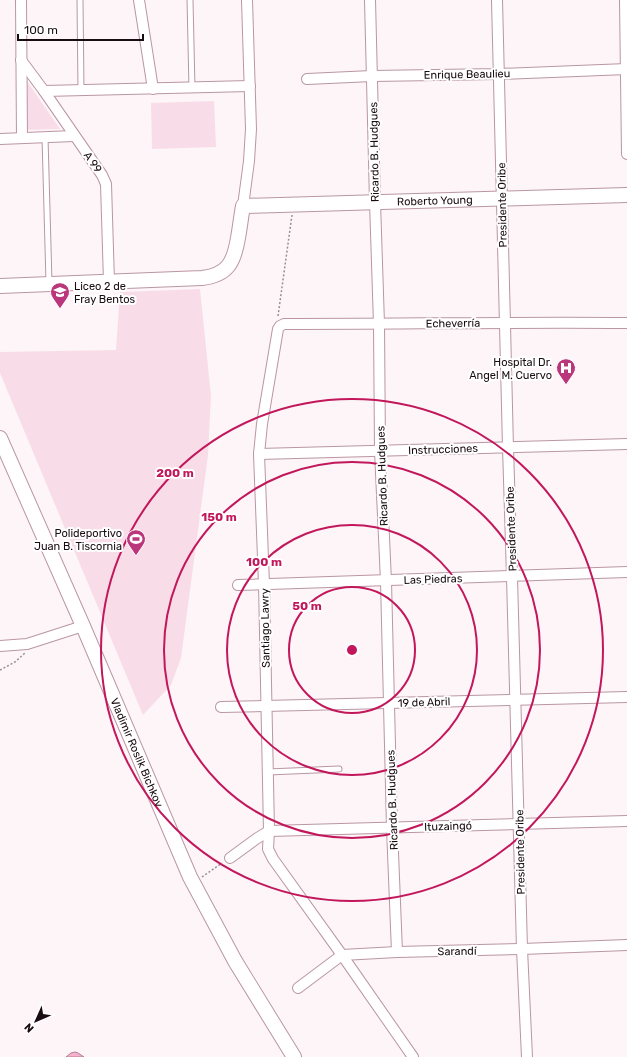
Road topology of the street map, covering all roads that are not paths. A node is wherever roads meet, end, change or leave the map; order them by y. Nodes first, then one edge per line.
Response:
1 (21, 0) edge
2 (80, 0) edge
3 (139, 0) edge
4 (190, 0) edge
5 (247, 0) edge
6 (370, 0) edge
7 (497, 0) edge
8 (625, 0) edge
9 (21, 60) junction
10 (627, 69) edge
11 (499, 74) junction
12 (372, 76) junction
13 (307, 79) dead end
14 (250, 86) junction
15 (192, 88) junction
16 (153, 89) junction
17 (81, 90) junction
18 (44, 91) junction
19 (74, 136) junction
20 (45, 137) junction
21 (22, 138) junction
22 (0, 139) edge
23 (627, 154) edge
24 (627, 195) edge
25 (502, 198) junction
26 (375, 202) junction
27 (243, 206) junction
28 (109, 282) junction
29 (50, 284) junction
30 (0, 286) edge
31 (505, 322) junction
32 (627, 323) edge
33 (379, 324) junction
34 (280, 326) joint
35 (0, 438) edge
36 (627, 444) edge
37 (508, 447) junction
38 (380, 451) junction
39 (259, 454) junction
40 (627, 572) edge
41 (512, 577) junction
42 (386, 581) junction
43 (264, 584) junction
44 (238, 585) dead end
45 (82, 626) junction
46 (0, 646) edge
47 (627, 697) edge
48 (515, 700) junction
49 (388, 703) junction
50 (266, 706) junction
51 (221, 707) dead end
52 (339, 769) dead end
53 (268, 772) junction
54 (627, 821) edge
55 (519, 824) junction
56 (392, 828) junction
57 (270, 831) junction
58 (230, 858) road end
59 (627, 945) edge
60 (522, 949) junction
61 (397, 952) junction
62 (342, 955) junction
63 (298, 988) dead end
64 (294, 1057) edge
65 (413, 1057) edge
66 (527, 1057) edge

1 - 9 street
2 - 17 lane
3 - 16 street
4 - 15 lane
5 - 14 street
6 - 12 street, Ricardo B. Hudgues
7 - 11 street, Presidente Oribe
8 - 10 street
9 - 18 street, A 99
9 - 21 street
10 - 11 street, Enrique Beaulieu
10 - 23 street
11 - 12 street, Enrique Beaulieu
11 - 25 street, Presidente Oribe
12 - 13 street, Enrique Beaulieu
12 - 26 street, Ricardo B. Hudgues
14 - 15 street
14 - 27 street
15 - 16 street
16 - 17 street
17 - 18 street
18 - 19 street, A 99
19 - 20 street
19 - 28 street, A 99
20 - 21 street
20 - 29 lane
21 - 22 street
24 - 25 street, Roberto Young
25 - 26 street, Roberto Young
25 - 31 street, Presidente Oribe
26 - 27 street, Roberto Young
26 - 33 street, Ricardo B. Hudgues
27 - 28 street
28 - 29 street
29 - 30 street
31 - 32 street, Echeverría
31 - 33 street, Echeverría
31 - 37 street, Presidente Oribe
33 - 34 street, Echeverría
33 - 38 street, Ricardo B. Hudgues
34 - 39 street, Santiago Lawry
35 - 45 street, Vladimir Roslik Bichkov
36 - 37 street, Instrucciones
37 - 38 street, Instrucciones
37 - 41 street, Presidente Oribe
38 - 39 street, Instrucciones
38 - 42 street, Ricardo B. Hudgues
39 - 43 street, Santiago Lawry
40 - 41 street, Las Piedras
41 - 42 street, Las Piedras
41 - 48 street, Presidente Oribe
42 - 43 street, Las Piedras
42 - 49 street, Ricardo B. Hudgues
43 - 44 street, Las Piedras
43 - 50 street, Santiago Lawry
45 - 46 street
45 - 64 street, Vladimir Roslik Bichkov
47 - 48 street, 19 de Abril
48 - 49 street, 19 de Abril
48 - 55 street, Presidente Oribe
49 - 50 street, 19 de Abril
49 - 56 street, Ricardo B. Hudgues
50 - 51 street, 19 de Abril
50 - 53 street, Santiago Lawry
52 - 53 lane
53 - 57 street, Santiago Lawry
54 - 55 street, Ituzaingó
55 - 56 street, Ituzaingó
55 - 60 street, Presidente Oribe
56 - 57 street, Ituzaingó
56 - 61 street, Ricardo B. Hudgues
57 - 58 street
57 - 62 street, Santiago Lawry
59 - 60 street, Sarandí
60 - 61 street, Sarandí
60 - 66 street, Presidente Oribe
61 - 62 street, Sarandí
62 - 63 street
62 - 65 street

